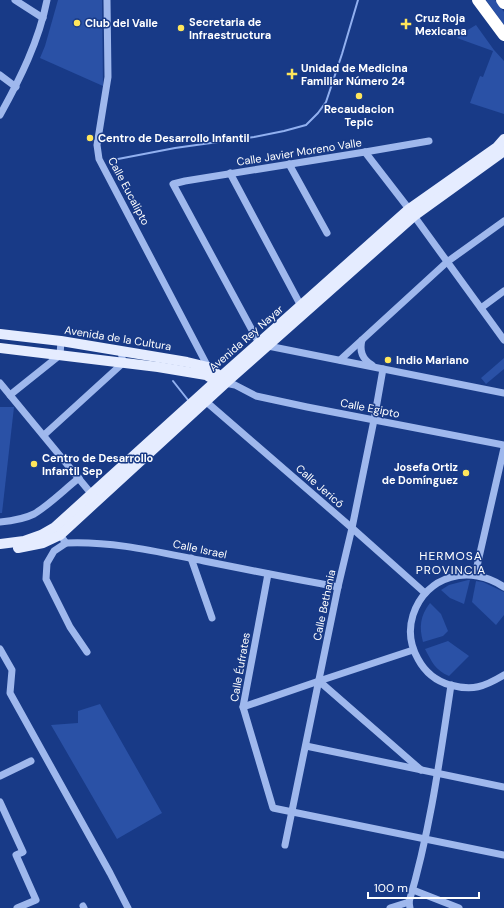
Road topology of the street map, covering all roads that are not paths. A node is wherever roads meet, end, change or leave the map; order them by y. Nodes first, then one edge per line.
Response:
1 (15, 0) edge
2 (47, 0) edge
3 (107, 0) edge
4 (478, 0) edge
5 (502, 0) edge
6 (504, 3) edge
7 (43, 18) junction
8 (504, 35) edge
9 (0, 75) edge
10 (16, 87) junction
11 (0, 115) edge
12 (504, 139) edge
13 (429, 141) dead end
14 (504, 151) edge
15 (365, 152) junction
16 (289, 164) junction
17 (230, 174) junction
18 (411, 212) junction
19 (504, 221) edge
20 (327, 233) dead end
21 (447, 262) junction
22 (504, 291) edge
23 (301, 306) junction
24 (481, 308) junction
25 (0, 334) edge
26 (362, 340) junction
27 (504, 340) edge
28 (61, 341) junction
29 (263, 344) junction
30 (0, 348) edge
31 (121, 351) junction
32 (60, 355) junction
33 (340, 360) junction
34 (123, 363) junction
35 (186, 366) junction
36 (374, 366) junction
37 (383, 369) junction
38 (207, 371) junction
39 (225, 381) junction
40 (0, 383) edge
41 (504, 392) edge
42 (10, 395) junction
43 (202, 399) junction
44 (374, 420) junction
45 (44, 436) junction
46 (504, 444) edge
47 (504, 448) edge
48 (79, 478) junction
49 (496, 483) junction
50 (504, 485) edge
51 (94, 497) junction
52 (0, 522) edge
53 (352, 528) junction
54 (60, 535) junction
55 (0, 544) edge
56 (0, 550) edge
57 (191, 558) junction
58 (268, 574) junction
59 (475, 575) junction
60 (338, 587) junction
61 (504, 587) edge
62 (425, 593) junction
63 (212, 618) dead end
64 (0, 649) edge
65 (412, 650) junction
66 (87, 652) dead end
67 (504, 675) edge
68 (319, 681) junction
69 (451, 685) junction
70 (243, 707) junction
71 (306, 746) junction
72 (31, 761) dead end
73 (422, 770) junction
74 (437, 773) junction
75 (0, 776) edge
76 (504, 787) edge
77 (0, 802) edge
78 (292, 812) junction
79 (425, 839) junction
80 (285, 846) dead end
81 (504, 855) edge
82 (413, 890) junction
83 (410, 905) edge
84 (16, 908) edge
85 (128, 908) edge
86 (390, 908) edge
87 (459, 908) edge

1 - 7 street
2 - 7 street
3 - 38 street, Calle Eucalipto
4 - 8 highway
5 - 6 highway
7 - 10 street
9 - 10 street
10 - 11 street
12 - 18 main road, Avenida Rey Nayar
13 - 15 street, Calle Javier Moreno Valle
14 - 18 main road, Avenida Rey Nayar
15 - 16 street, Calle Javier Moreno Valle
15 - 18 street
16 - 17 street, Calle Javier Moreno Valle
16 - 20 street
17 - 23 street
17 - 29 street, Calle Javier Moreno Valle
18 - 21 street
18 - 23 main road, Avenida Rey Nayar
18 - 29 main road, Avenida Rey Nayar
19 - 21 street
21 - 24 street
21 - 26 street
22 - 24 street
23 - 29 main road, Avenida Rey Nayar
24 - 27 street
25 - 28 main road, Avenida de la Cultura
26 - 33 street
26 - 36 street
28 - 31 main road, Avenida de la Cultura
28 - 32 street
29 - 33 street
29 - 39 main road, Avenida Rey Nayar
30 - 32 main road, Avenida de la Cultura
31 - 34 street
31 - 35 main road, Avenida de la Cultura
32 - 34 main road, Avenida de la Cultura
32 - 42 street
33 - 36 street
34 - 35 main road, Avenida de la Cultura
34 - 45 street
35 - 38 main road, Avenida de la Cultura
36 - 37 street
37 - 41 street
37 - 44 street, Calle Bethania
38 - 39 main road, Avenida de la Cultura
39 - 43 main road, Avenida Rey Nayar
39 - 44 street, Calle Egipto
40 - 42 street
42 - 45 street
43 - 51 main road, Avenida Rey Nayar
43 - 53 street, Calle Jericó
44 - 46 street, Calle Egipto
44 - 53 street, Calle Bethania
45 - 48 street
47 - 49 street
48 - 51 street
48 - 52 street
49 - 50 street
49 - 59 street
51 - 54 main road, Avenida Rey Nayar
53 - 60 street, Calle Bethania
53 - 62 street, Calle Jericó
54 - 55 main road, Avenida Rey Nayar
54 - 56 main road, Avenida Rey Nayar
54 - 57 street, Calle Israel
54 - 66 street
57 - 58 street, Calle Israel
57 - 63 street
58 - 60 street, Calle Israel
58 - 70 street, Calle Éufrates
59 - 61 street
59 - 62 street
60 - 68 street, Calle Bethania
62 - 65 street
64 - 85 street
65 - 68 street
65 - 69 street
67 - 69 street
68 - 70 street
68 - 71 street, Calle Bethania
68 - 73 street
69 - 74 street
70 - 78 street, Calle Éufrates
71 - 73 street
71 - 78 street, Calle Bethania
72 - 75 street
73 - 74 street
74 - 76 street
74 - 79 street
77 - 84 street
78 - 79 street
78 - 80 street, Calle Bethania
79 - 81 street
79 - 82 street
82 - 83 street
82 - 87 street
83 - 86 street

